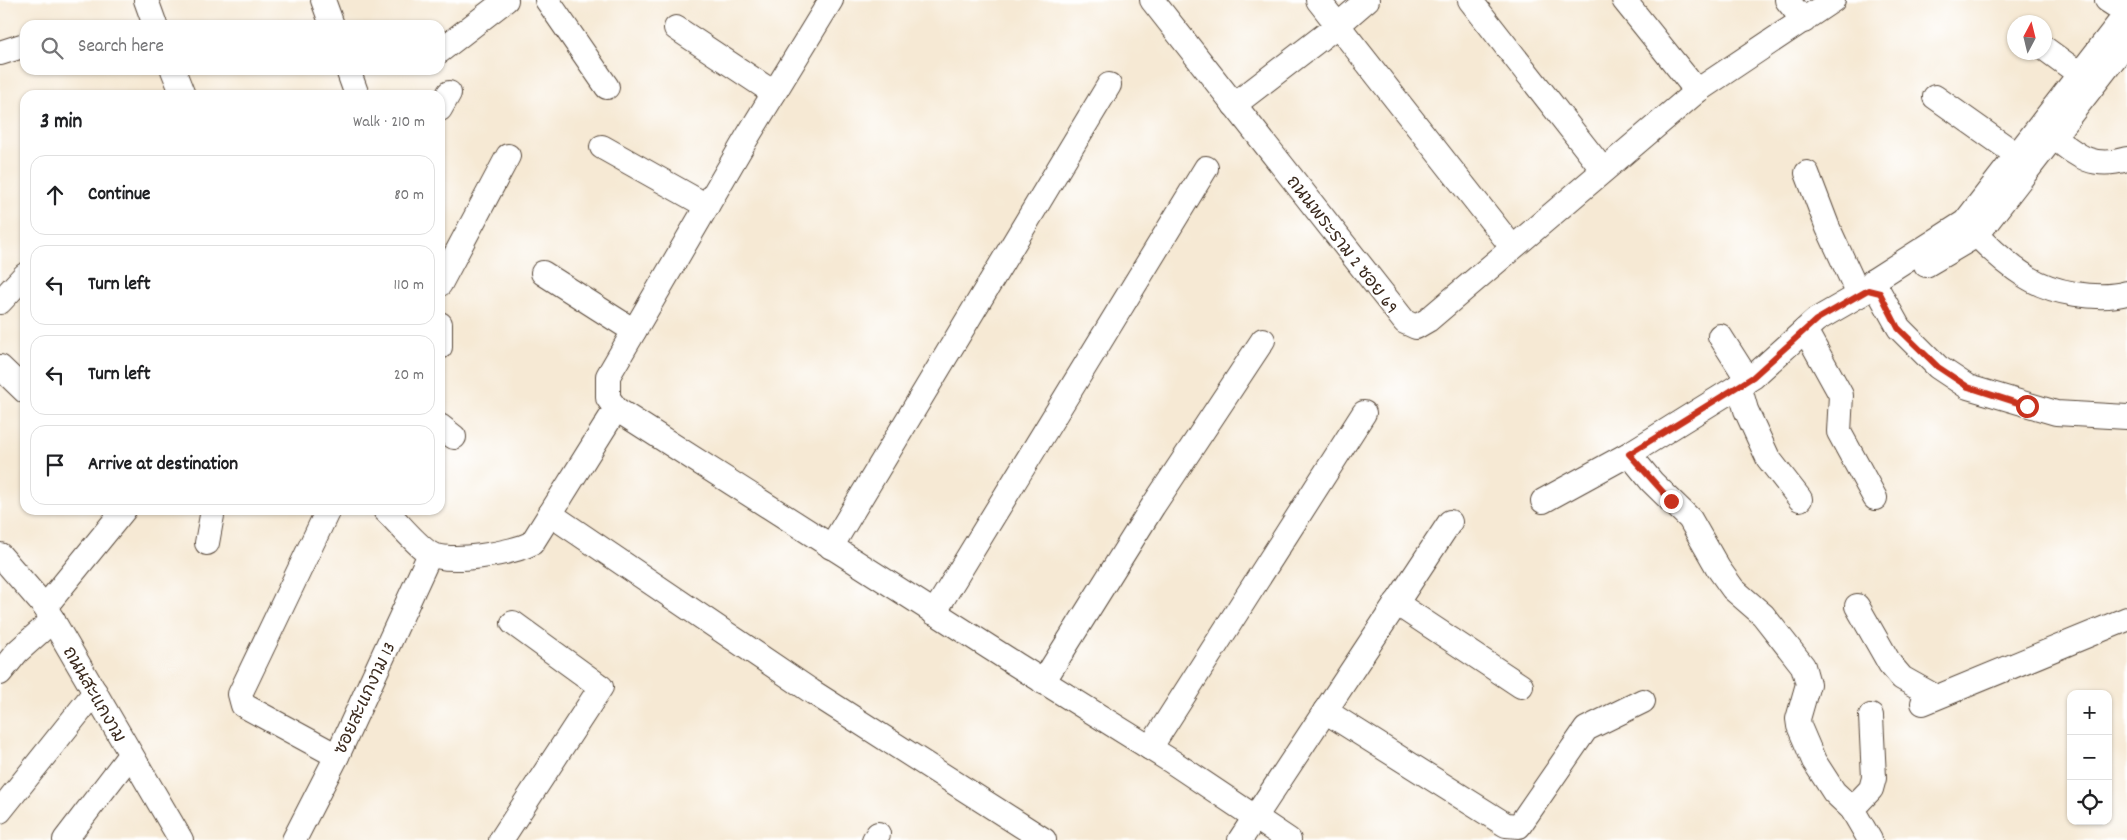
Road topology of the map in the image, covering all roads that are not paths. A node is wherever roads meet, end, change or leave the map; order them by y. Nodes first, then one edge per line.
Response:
1 (146, 0) edge
2 (323, 0) edge
3 (506, 0) edge
4 (547, 0) edge
5 (831, 0) edge
6 (1152, 0) edge
7 (1318, 0) edge
8 (1367, 0) edge
9 (1470, 0) edge
10 (1624, 0) edge
11 (1787, 0) edge
12 (1833, 0) edge
13 (2107, 0) edge
14 (2127, 13) edge
15 (153, 20) edge
16 (330, 20) edge
17 (1804, 21) junction
18 (1338, 25) junction
19 (676, 28) dead end
20 (2127, 42) edge
21 (20, 47) edge
22 (445, 47) edge
23 (0, 53) edge
24 (2052, 54) edge
25 (175, 75) edge
26 (350, 75) edge
27 (2081, 75) junction
28 (1108, 85) dead end
29 (607, 87) dead end
30 (181, 90) edge
31 (355, 90) edge
32 (1697, 91) junction
33 (774, 93) junction
34 (1935, 97) dead end
35 (1234, 105) junction
36 (2048, 132) junction
37 (602, 146) dead end
38 (2017, 155) junction
39 (508, 156) dead end
40 (2127, 159) edge
41 (1206, 168) dead end
42 (1603, 170) junction
43 (1808, 173) dead end
44 (707, 206) junction
45 (1971, 228) junction
46 (1512, 247) junction
47 (544, 272) dead end
48 (445, 275) edge
49 (20, 280) edge
50 (1870, 290) junction
51 (2127, 293) edge
52 (0, 302) edge
53 (1805, 330) junction
54 (634, 332) junction
55 (1720, 336) dead end
56 (1263, 340) dead end
57 (0, 367) edge
58 (1744, 382) junction
59 (20, 386) edge
60 (616, 409) junction
61 (1364, 412) dead end
62 (2127, 417) edge
63 (1629, 454) junction
64 (1875, 498) dead end
65 (1800, 499) dead end
66 (1543, 501) dead end
67 (550, 514) junction
68 (120, 515) edge
69 (212, 515) edge
70 (326, 515) edge
71 (389, 515) edge
72 (1450, 522) dead end
73 (207, 543) dead end
74 (831, 547) junction
75 (430, 554) junction
76 (5, 570) edge
77 (1396, 603) junction
78 (1857, 606) dead end
79 (934, 613) junction
80 (49, 614) junction
81 (2127, 619) edge
82 (513, 623) dead end
83 (0, 673) edge
84 (1042, 682) junction
85 (1521, 686) dead end
86 (95, 692) junction
87 (1643, 701) dead end
88 (1325, 711) junction
89 (1871, 716) dead end
90 (1150, 748) junction
91 (130, 755) junction
92 (337, 756) junction
93 (1852, 809) junction
94 (0, 810) edge
95 (1254, 819) junction
96 (65, 840) edge
97 (181, 840) edge
98 (294, 840) edge
99 (501, 840) edge
100 (1044, 840) edge
101 (1240, 840) edge
102 (1289, 840) edge
103 (1870, 840) edge

1 - 15 street
2 - 16 street
3 - 22 street
4 - 29 street
5 - 33 street
6 - 35 street, ถนนพระราม 2 ซอย 69
7 - 18 street
8 - 18 street
9 - 42 street
10 - 32 street
11 - 17 street
12 - 17 street, ถนนพระราม 2 ซอย 69
13 - 14 street
14 - 27 street
17 - 32 street, ถนนพระราม 2 ซอย 69
18 - 35 street
18 - 46 street
19 - 33 street
20 - 36 street
21 - 23 street
24 - 27 street
25 - 30 street
26 - 31 street
27 - 36 street
28 - 74 street
32 - 42 street, ถนนพระราม 2 ซอย 69
33 - 44 street
34 - 38 street
35 - 46 street, ถนนพระราม 2 ซอย 69
36 - 38 street
36 - 40 street
36 - 45 street
37 - 44 street
38 - 45 street
39 - 48 street
41 - 79 street
42 - 46 street, ถนนพระราม 2 ซอย 69
43 - 50 street
44 - 54 street
45 - 50 street
45 - 51 street
47 - 54 street
49 - 52 street
50 - 53 street
50 - 62 street
53 - 58 street
53 - 64 street
54 - 60 street
55 - 58 street
56 - 84 street
57 - 59 street
58 - 63 street
58 - 65 street
60 - 67 street
60 - 74 street
61 - 90 street
63 - 66 street
63 - 93 street
67 - 75 street
67 - 100 street
68 - 80 street
69 - 73 street
70 - 92 street
71 - 75 street
72 - 77 street
74 - 79 street
75 - 92 street, ซอยสะแกงาม 13
76 - 80 street, ถนนสะแกงาม
77 - 85 street
77 - 88 street
78 - 81 street
79 - 84 street
80 - 83 street
80 - 86 street, ถนนสะแกงาม
82 - 99 street
84 - 90 street
86 - 91 street, ถนนสะแกงาม
86 - 94 street
87 - 88 street
88 - 95 street
89 - 93 street
90 - 95 street
91 - 96 street
91 - 97 street, ถนนสะแกงาม
92 - 98 street, ซอยสะแกงาม 13
93 - 103 street
95 - 101 street
95 - 102 street

